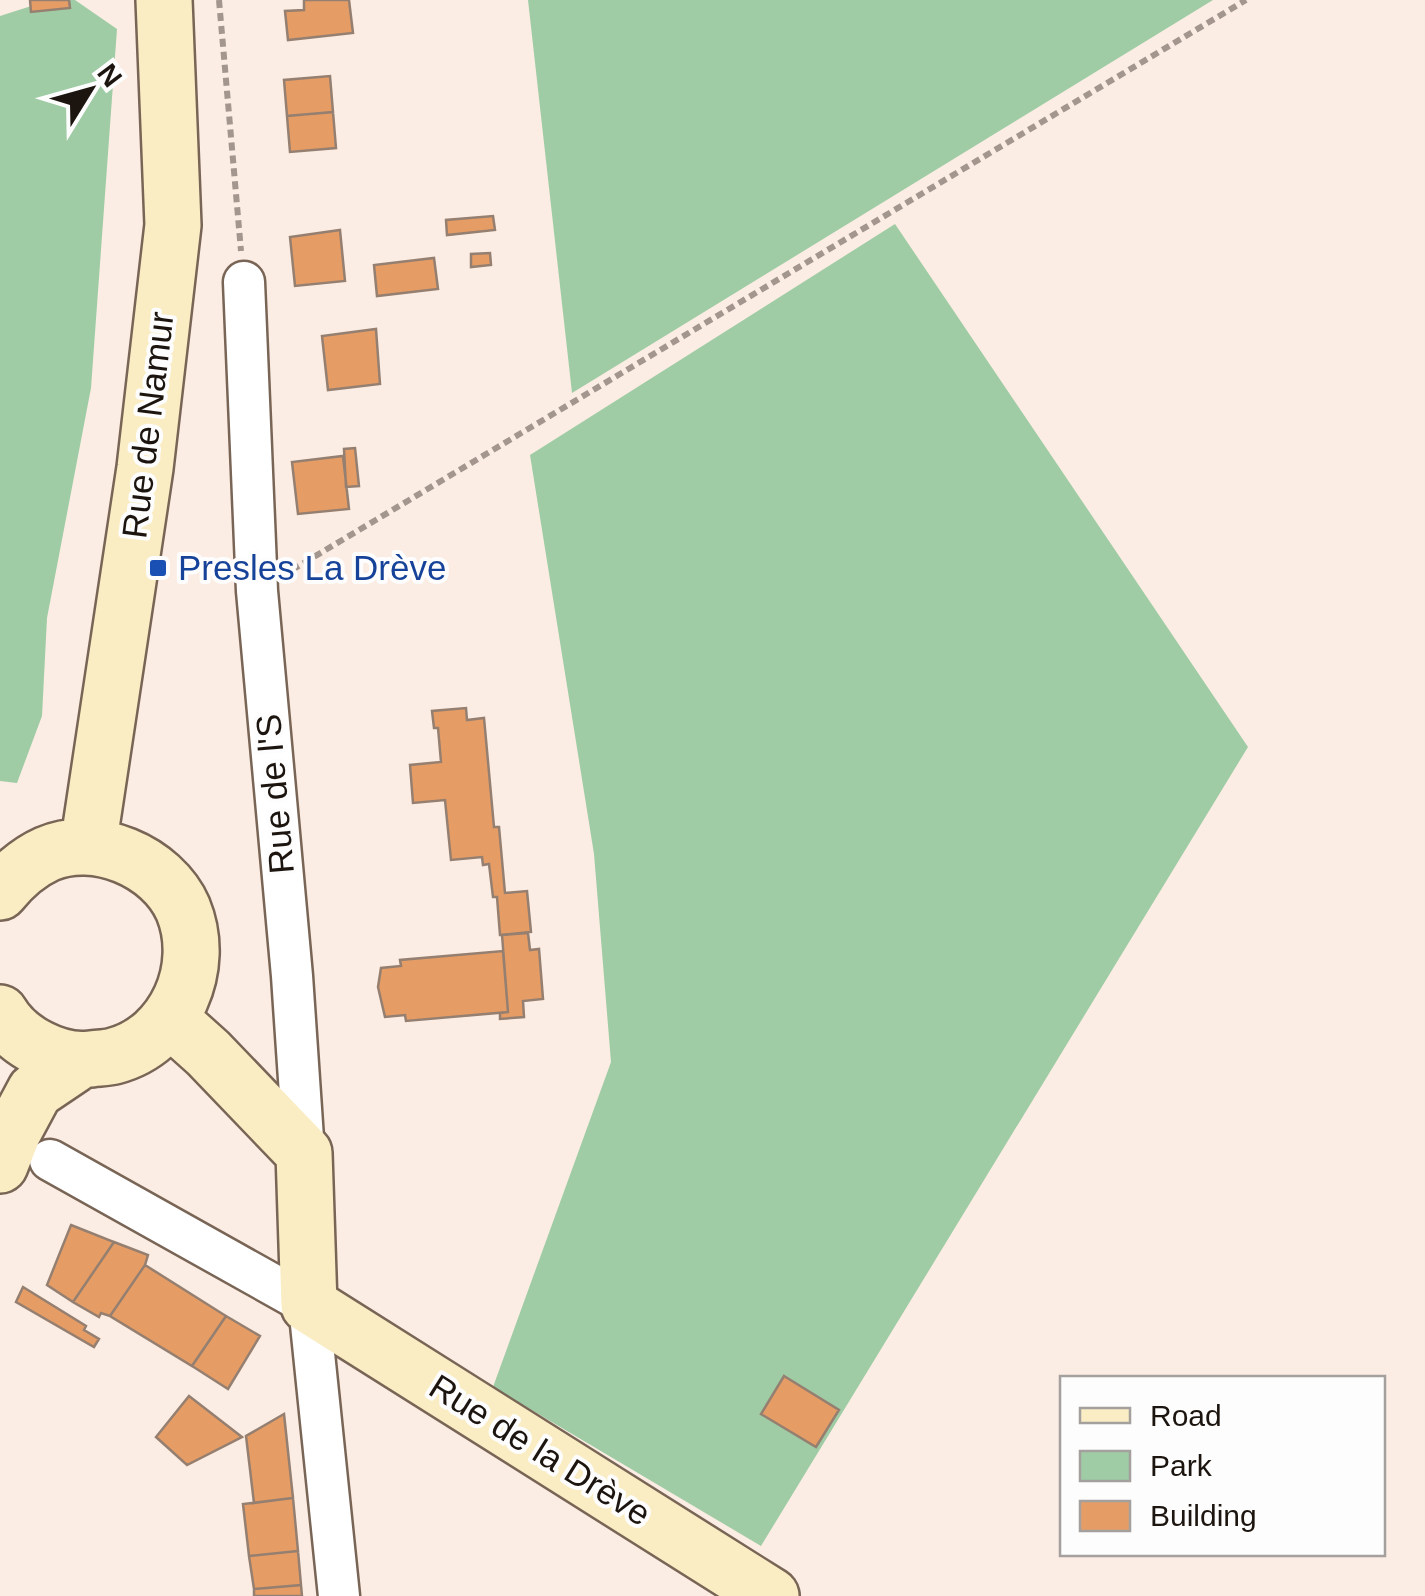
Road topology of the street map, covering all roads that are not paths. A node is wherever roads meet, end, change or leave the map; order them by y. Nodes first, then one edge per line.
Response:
1 (164, 0) edge
2 (244, 282) road end
3 (88, 846) junction
4 (0, 892) edge
5 (4, 1019) edge
6 (170, 1019) junction
7 (81, 1060) junction
8 (0, 1087) edge
9 (304, 1152) junction
10 (25, 1162) edge
11 (309, 1305) junction
12 (340, 1596) edge
13 (771, 1596) edge

1 - 3 main road, Rue de Namur
2 - 9 street, Rue de l'S
3 - 4 main road
3 - 6 main road
5 - 7 main road
5 - 8 main road
6 - 7 main road
6 - 9 main road
7 - 10 main road
9 - 11 main road, Rue de l'S
10 - 11 street
11 - 12 street, Rue de l'S
11 - 13 main road, Rue de la Drève

